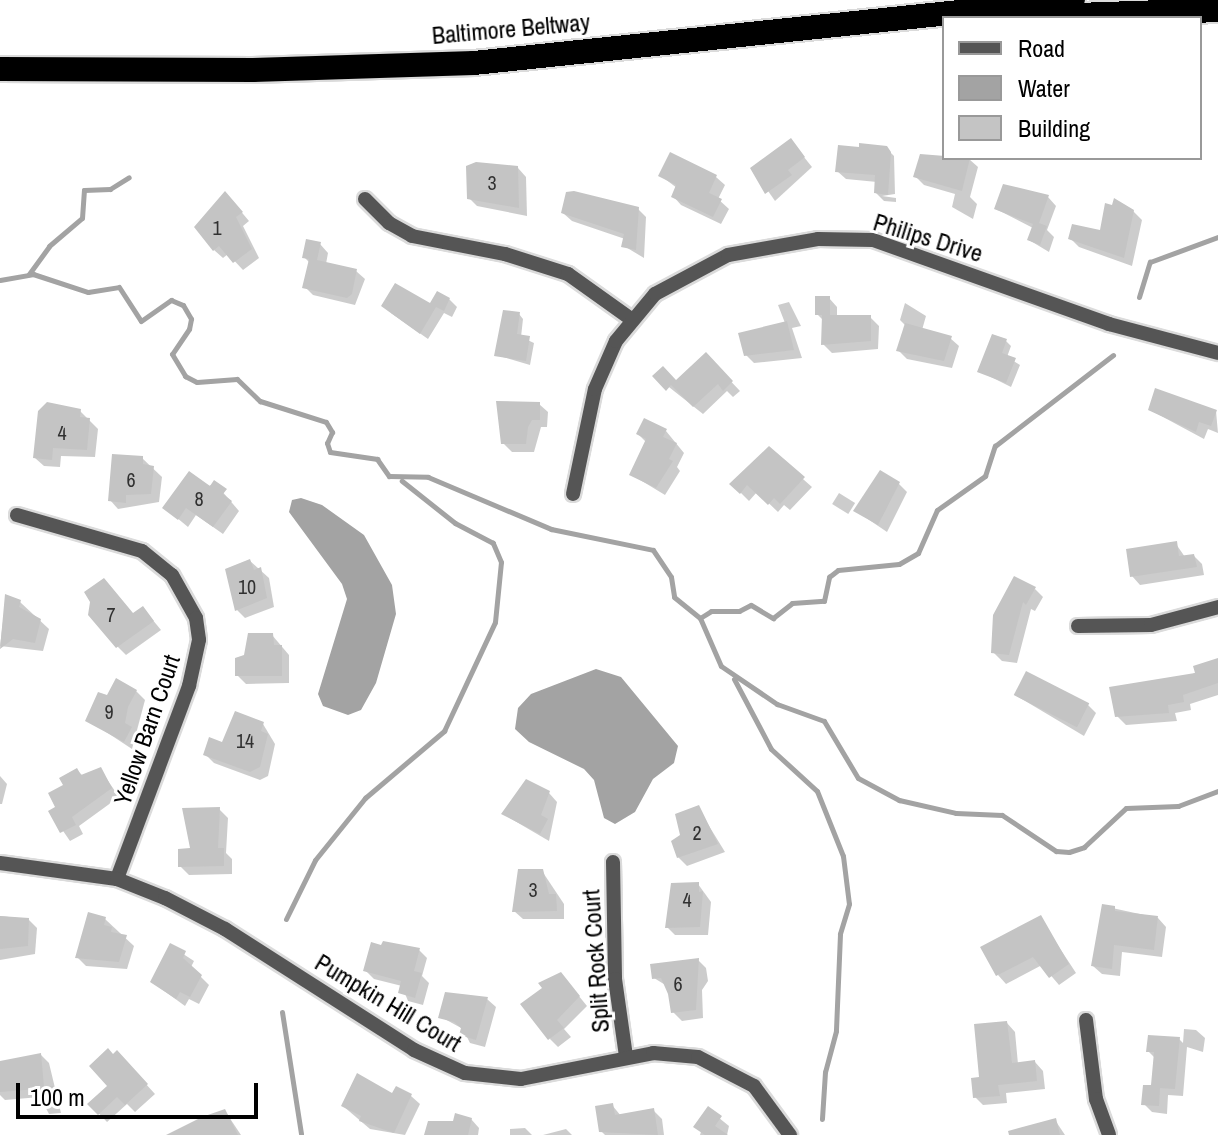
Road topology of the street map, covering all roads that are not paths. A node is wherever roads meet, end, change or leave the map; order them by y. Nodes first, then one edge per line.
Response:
1 (1073, 0) edge
2 (1218, 10) edge
3 (1031, 16) edge
4 (942, 19) edge
5 (841, 22) junction
6 (0, 69) edge
7 (365, 199) dead end
8 (631, 319) junction
9 (1218, 353) edge
10 (573, 494) dead end
11 (17, 515) dead end
12 (1218, 607) edge
13 (1078, 626) dead end
14 (613, 862) dead end
15 (0, 863) edge
16 (117, 879) junction
17 (1086, 1020) dead end
18 (626, 1056) junction
19 (790, 1135) edge
20 (1109, 1135) edge

1 - 5 highway, Baltimore Beltway
2 - 3 highway
4 - 5 highway
5 - 6 highway, Baltimore Beltway
7 - 8 street
8 - 9 street, Philips Drive
8 - 10 street, Philips Drive
11 - 16 street, Yellow Barn Court
12 - 13 street
14 - 18 street, Split Rock Court
15 - 16 street, Pumpkin Hill Court
16 - 18 street, Pumpkin Hill Court
17 - 20 street
18 - 19 street, Pumpkin Hill Court

